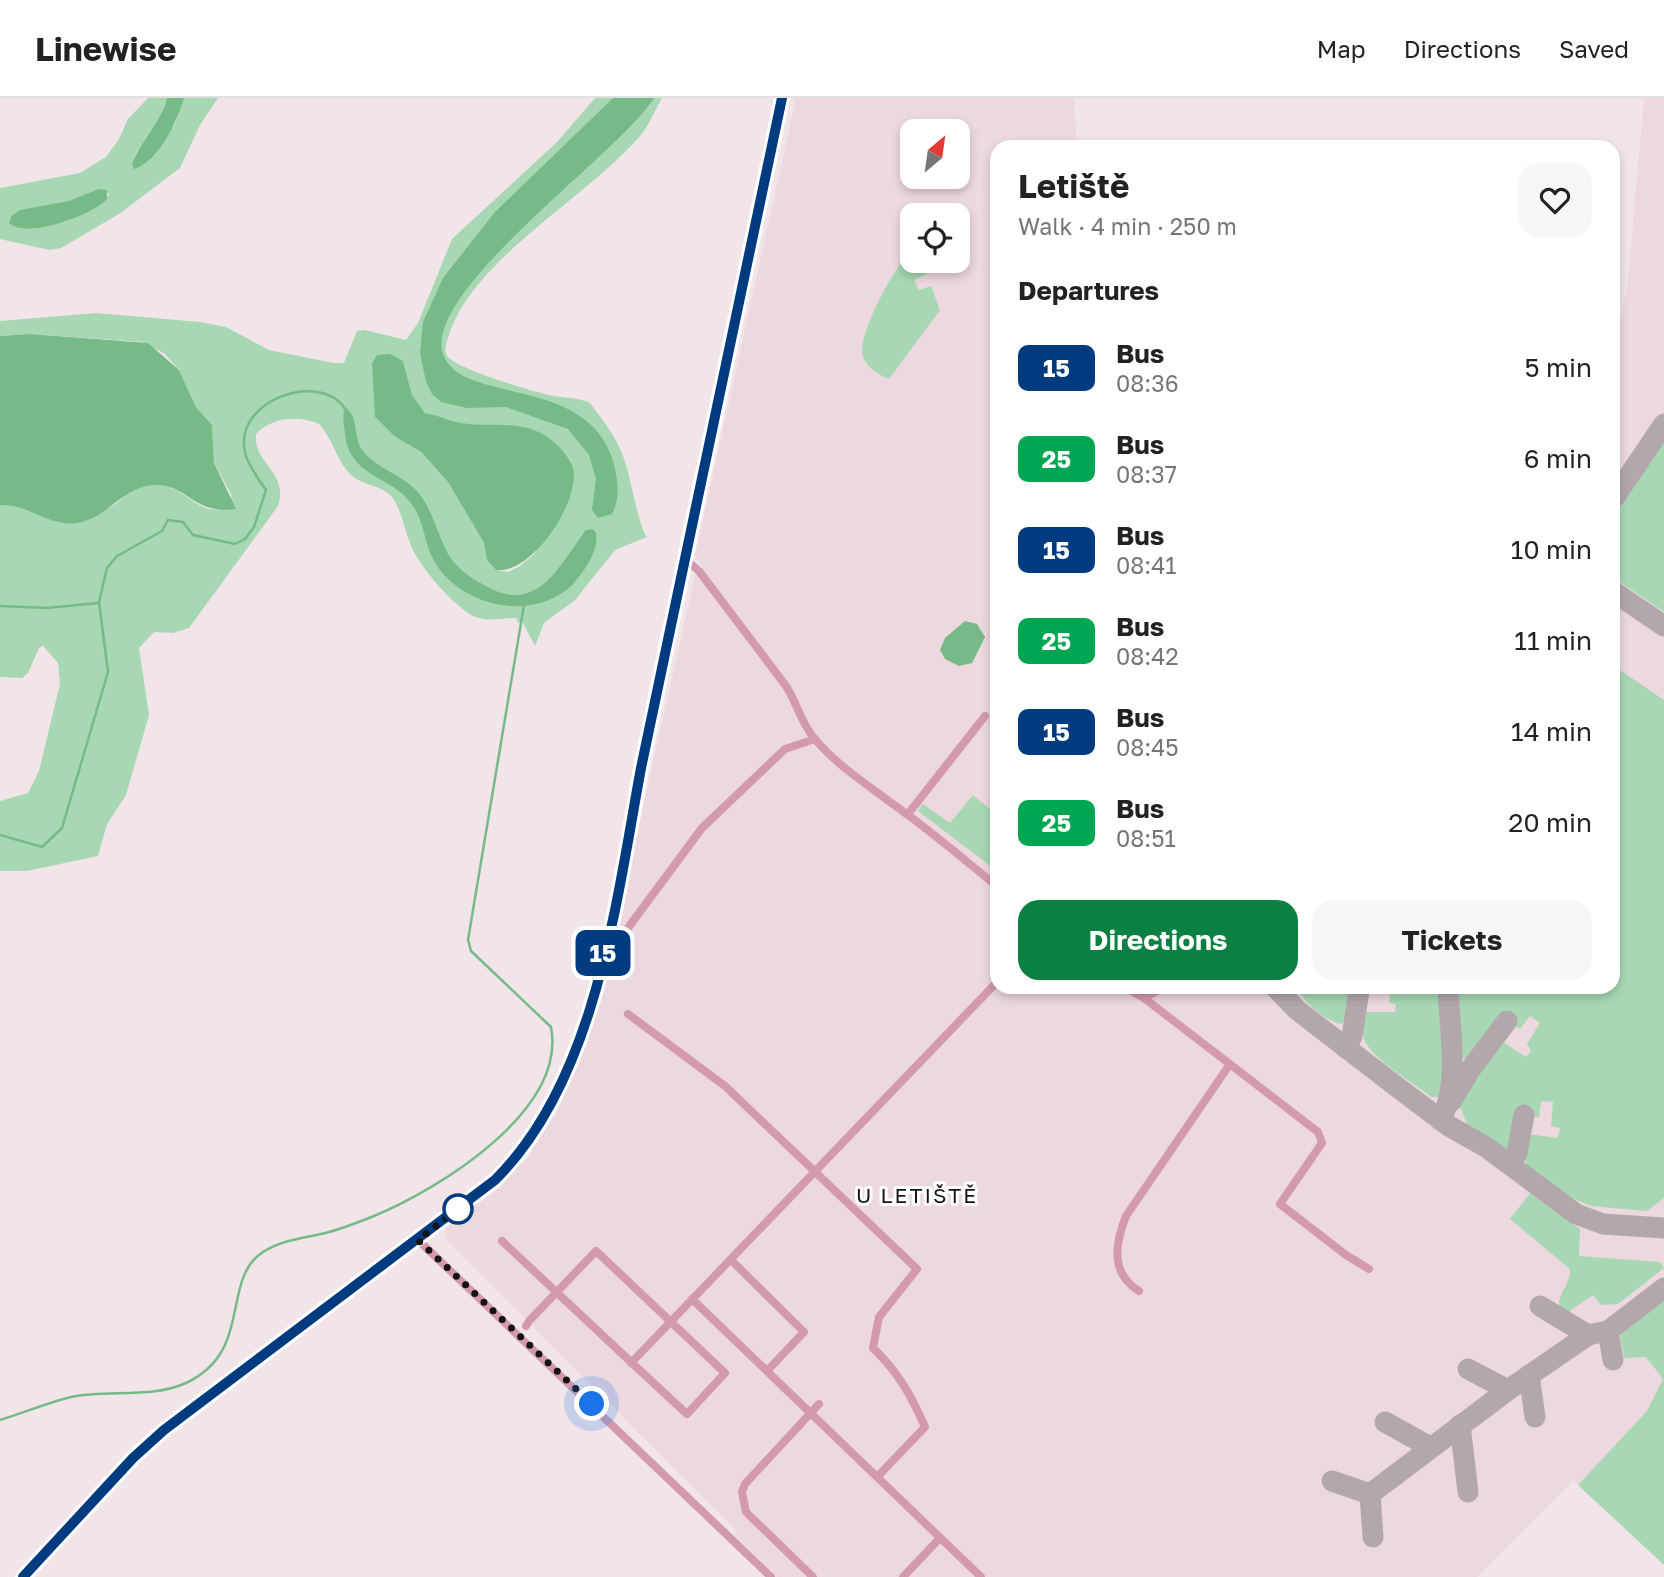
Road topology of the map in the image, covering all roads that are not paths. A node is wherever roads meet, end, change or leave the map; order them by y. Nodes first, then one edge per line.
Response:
1 (782, 98) edge
2 (685, 559) junction
3 (985, 716) dead end
4 (815, 739) junction
5 (908, 814) junction
6 (990, 881) edge
7 (600, 965) junction
8 (990, 989) edge
9 (1137, 994) edge
10 (1152, 994) edge
11 (1144, 998) junction
12 (628, 1014) dead end
13 (1230, 1064) junction
14 (816, 1172) junction
15 (418, 1240) junction
16 (502, 1241) dead end
17 (731, 1260) junction
18 (1369, 1269) dead end
19 (1139, 1291) dead end
20 (557, 1293) junction
21 (692, 1299) junction
22 (671, 1320) junction
23 (526, 1326) dead end
24 (631, 1363) junction
25 (767, 1371) junction
26 (818, 1404) dead end
27 (810, 1412) junction
28 (878, 1476) junction
29 (940, 1538) junction
30 (23, 1577) edge
31 (771, 1577) edge
32 (813, 1577) edge
33 (903, 1577) edge
34 (981, 1577) edge

1 - 2 street
2 - 4 street
2 - 7 street
3 - 5 street
4 - 5 street
4 - 7 street
5 - 6 street
7 - 15 street
8 - 14 street
9 - 11 street
10 - 11 street
11 - 13 street
12 - 14 street
13 - 18 street
13 - 19 street
14 - 17 street
14 - 28 street
15 - 30 street
15 - 31 street
16 - 20 street
17 - 21 street
17 - 25 street
20 - 22 street
20 - 23 street
20 - 24 street
21 - 22 street
21 - 25 street
22 - 24 street
22 - 24 street
25 - 27 street
26 - 27 street
27 - 28 street
27 - 32 street
28 - 29 street
29 - 33 street
29 - 34 street

